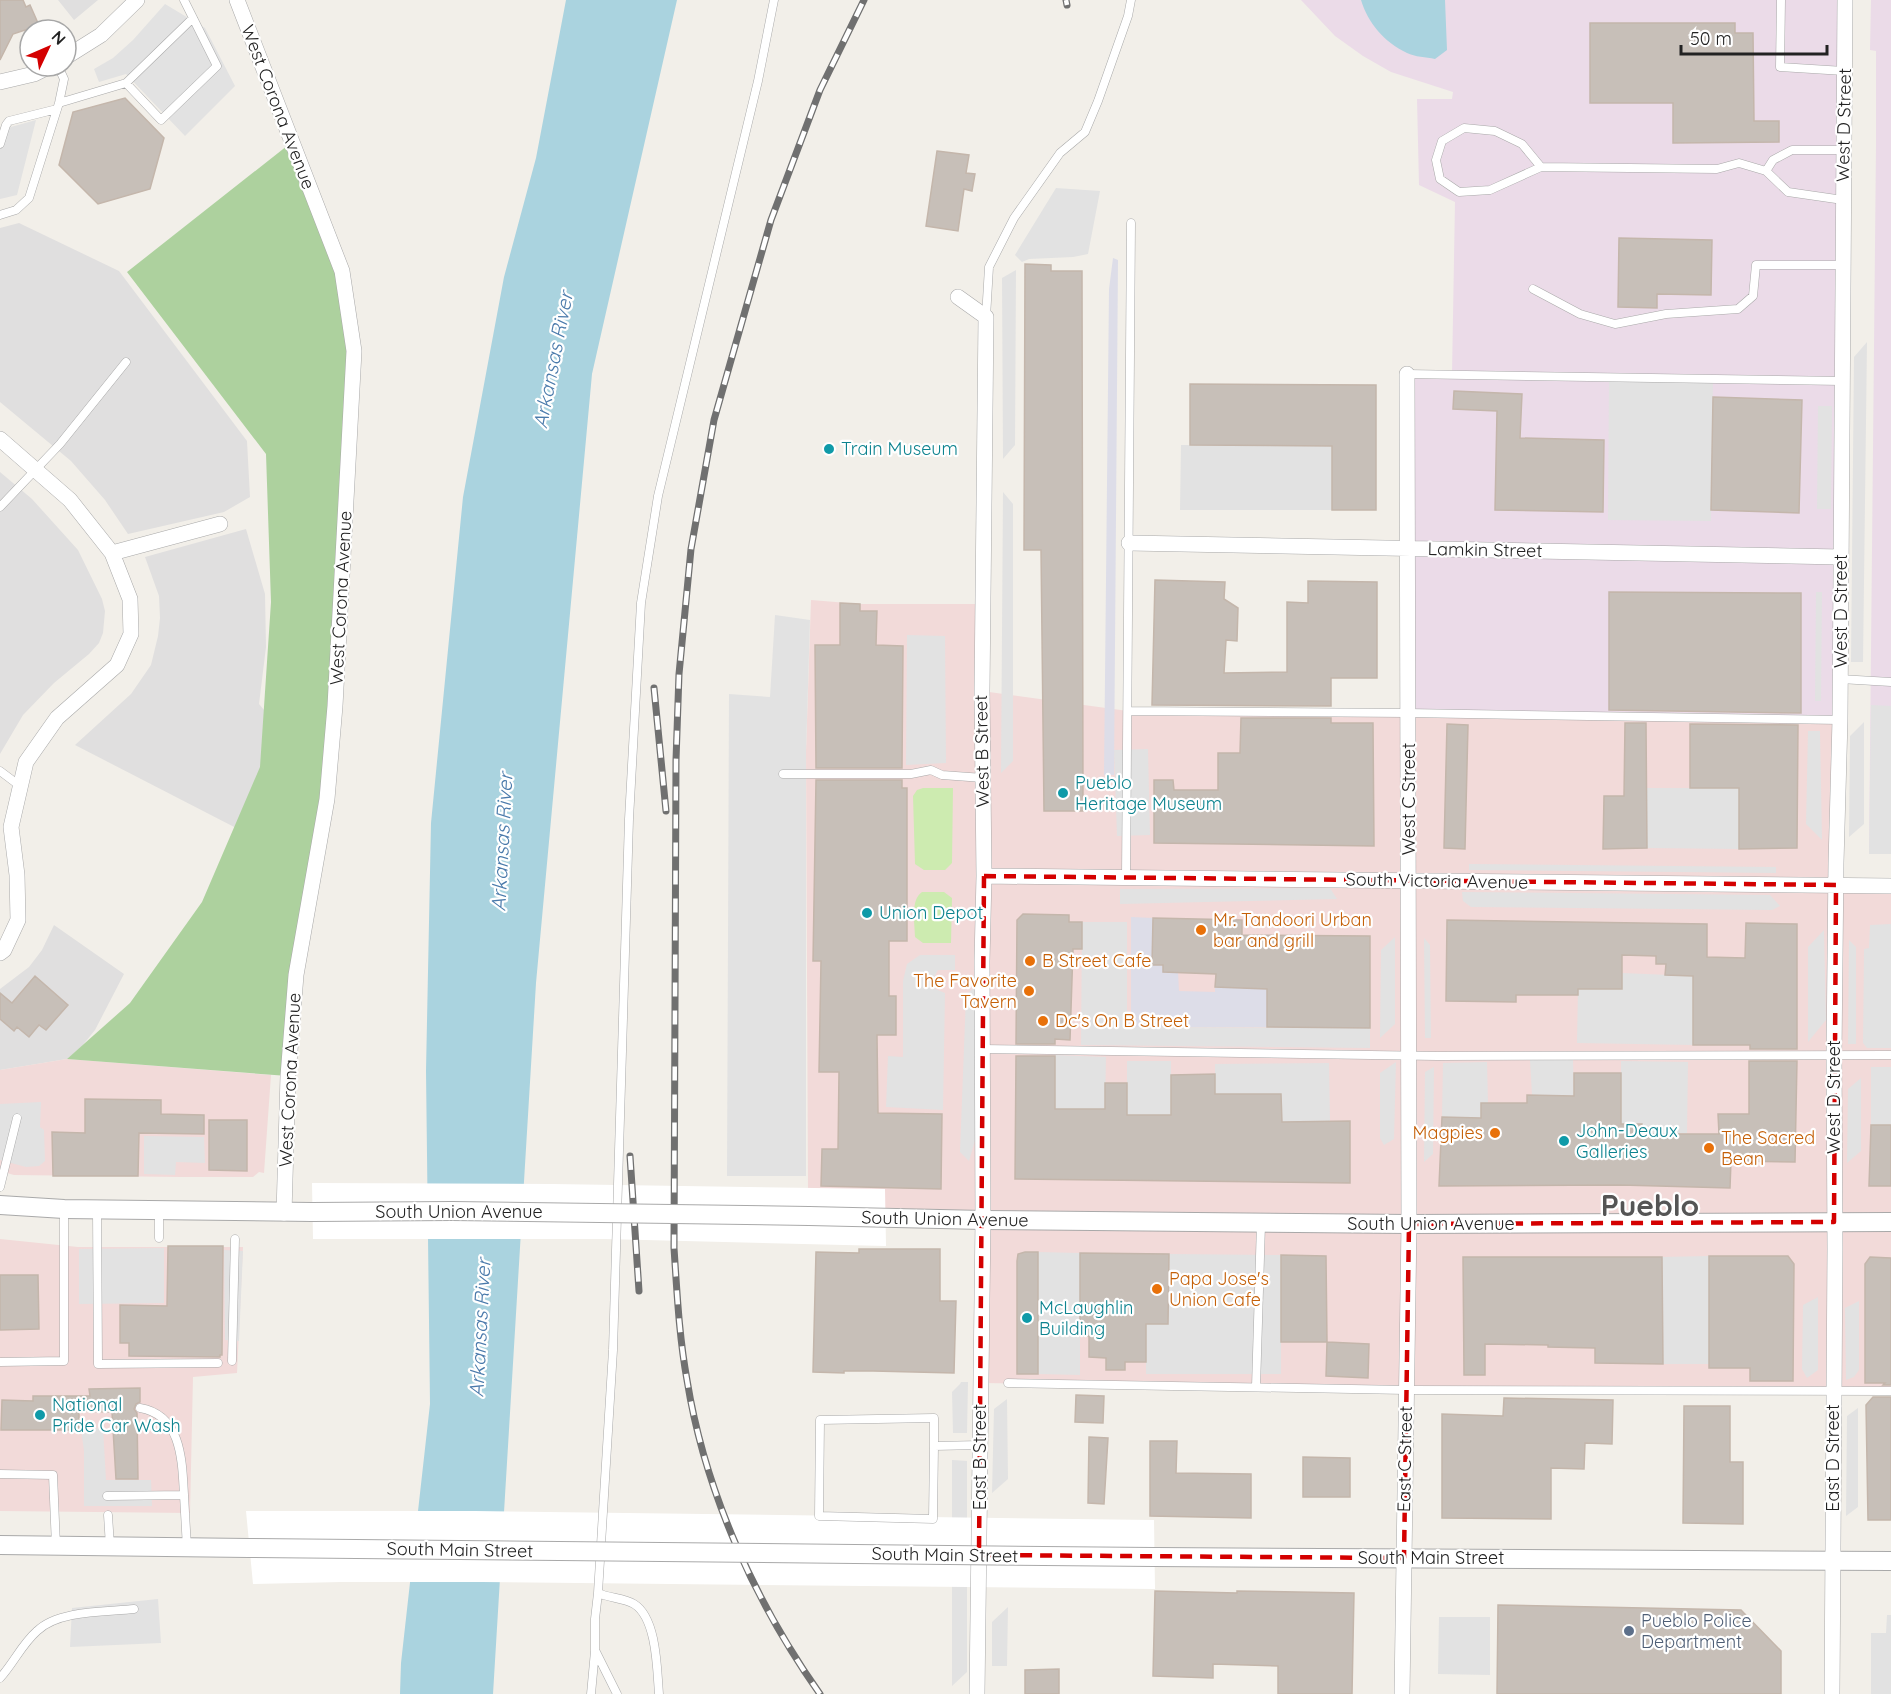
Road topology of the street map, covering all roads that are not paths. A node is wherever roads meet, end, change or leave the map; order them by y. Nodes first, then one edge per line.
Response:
1 (137, 0) edge
2 (183, 0) edge
3 (237, 0) edge
4 (774, 0) edge
5 (1131, 0) edge
6 (1781, 0) edge
7 (1845, 0) edge
8 (192, 18) junction
9 (78, 49) edge
10 (1844, 71) junction
11 (18, 78) edge
12 (64, 78) edge
13 (0, 82) edge
14 (126, 83) junction
15 (58, 106) junction
16 (0, 144) edge
17 (1843, 150) junction
18 (1541, 167) junction
19 (1766, 171) junction
20 (1843, 200) junction
21 (0, 215) edge
22 (1131, 223) dead end
23 (1842, 265) junction
24 (1533, 290) dead end
25 (958, 297) dead end
26 (986, 317) junction
27 (126, 362) dead end
28 (1407, 374) joint
29 (1842, 381) junction
30 (0, 439) edge
31 (35, 470) junction
32 (0, 507) edge
33 (220, 524) dead end
34 (1129, 543) junction
35 (1408, 549) junction
36 (112, 553) junction
37 (1841, 557) junction
38 (1840, 679) junction
39 (1891, 682) edge
40 (1128, 711) junction
41 (1408, 713) junction
42 (1840, 720) junction
43 (0, 771) edge
44 (783, 774) dead end
45 (983, 778) junction
46 (20, 786) junction
47 (984, 876) junction
48 (1126, 878) junction
49 (1409, 881) junction
50 (1836, 885) junction
51 (1891, 886) edge
52 (0, 953) edge
53 (982, 1049) junction
54 (1834, 1054) junction
55 (1891, 1055) edge
56 (1409, 1056) junction
57 (17, 1118) dead end
58 (0, 1187) edge
59 (0, 1205) edge
60 (97, 1208) junction
61 (64, 1209) junction
62 (159, 1209) junction
63 (284, 1213) junction
64 (983, 1220) junction
65 (1834, 1222) junction
66 (1891, 1222) edge
67 (1261, 1223) junction
68 (1409, 1224) junction
69 (159, 1238) dead end
70 (235, 1239) dead end
71 (231, 1361) dead end
72 (0, 1362) edge
73 (218, 1363) dead end
74 (1008, 1383) dead end
75 (1256, 1387) junction
76 (1406, 1390) junction
77 (1834, 1391) junction
78 (1891, 1391) edge
79 (140, 1408) dead end
80 (934, 1446) junction
81 (980, 1446) junction
82 (0, 1474) edge
83 (184, 1495) junction
84 (107, 1496) dead end
85 (108, 1515) dead end
86 (0, 1545) edge
87 (56, 1546) junction
88 (110, 1547) junction
89 (187, 1548) junction
90 (1404, 1558) junction
91 (1833, 1561) junction
92 (1891, 1561) edge
93 (598, 1593) junction
94 (134, 1609) dead end
95 (595, 1650) junction
96 (0, 1678) edge
97 (591, 1694) edge
98 (617, 1694) edge
99 (659, 1694) edge
100 (977, 1694) edge
101 (1402, 1694) edge
102 (1832, 1694) edge

1 - 9 street
2 - 8 lane
3 - 63 street, West Corona Avenue
4 - 93 lane
5 - 26 lane
6 - 10 lane
7 - 10 street, West D Street
8 - 14 lane
8 - 14 lane
10 - 17 street, West D Street
11 - 13 street
12 - 15 lane
14 - 15 lane
15 - 16 lane
15 - 21 lane
17 - 19 lane
17 - 20 street, West D Street
18 - 18 lane
18 - 19 lane
19 - 20 lane
20 - 23 street, West D Street
22 - 34 lane
23 - 24 lane
23 - 29 street, West D Street
25 - 26 street
26 - 45 street, West B Street
27 - 31 lane
28 - 29 lane
28 - 35 street, West C Street
29 - 37 street, West D Street
30 - 31 street
31 - 32 lane
31 - 36 street
33 - 36 street
34 - 35 street, Lamkin Street
34 - 40 lane
35 - 37 street, Lamkin Street
35 - 41 street, West C Street
36 - 46 street
37 - 38 street, West D Street
38 - 39 lane
38 - 42 street, West D Street
40 - 41 lane
40 - 48 lane
41 - 42 lane
41 - 49 street, West C Street
42 - 50 street, West D Street
43 - 46 lane
44 - 45 lane
45 - 47 street, West B Street
46 - 52 street
47 - 48 street, South Victoria Avenue
47 - 53 street, West B Street
48 - 49 street, South Victoria Avenue
49 - 50 street, South Victoria Avenue
49 - 56 street, West C Street
50 - 51 street, South Victoria Avenue
50 - 54 street, West D Street
53 - 56 lane
53 - 64 street, West B Street
54 - 55 lane
54 - 56 lane
54 - 65 street, West D Street
56 - 68 street, West C Street
57 - 58 lane
59 - 61 street, South Union Avenue
60 - 61 street, South Union Avenue
60 - 62 street, South Union Avenue
60 - 73 lane
61 - 72 lane
62 - 63 street, South Union Avenue
62 - 69 lane
63 - 64 street, South Union Avenue, bridge
64 - 67 street, South Union Avenue
64 - 81 street, East B Street
65 - 66 street, South Union Avenue
65 - 68 street, South Union Avenue
65 - 77 street, East D Street
67 - 68 street, South Union Avenue
67 - 75 lane
68 - 76 street, East C Street
70 - 71 lane
74 - 75 lane
75 - 76 lane
76 - 77 lane
76 - 90 street, East C Street
77 - 78 lane
77 - 91 street, East D Street
79 - 83 lane
80 - 80 lane
80 - 81 lane
81 - 100 street, East B Street
82 - 87 lane
83 - 84 lane
83 - 89 lane
85 - 88 lane
86 - 87 street, South Main Street
87 - 88 street, South Main Street
88 - 89 street, South Main Street
89 - 90 street, South Main Street, bridge
90 - 91 street, South Main Street
90 - 101 street, East C Street
91 - 92 street, South Main Street
91 - 102 street, East D Street
93 - 95 lane
93 - 99 lane
94 - 96 lane
95 - 97 lane
95 - 98 lane

